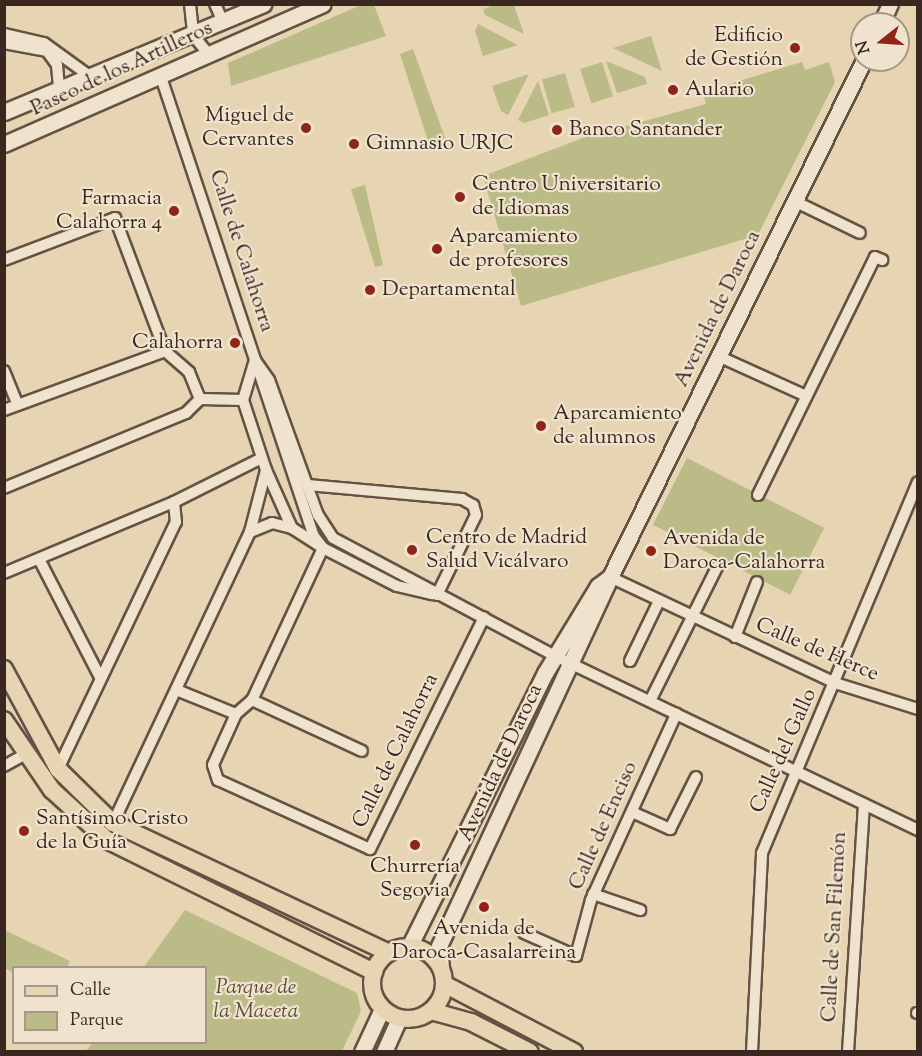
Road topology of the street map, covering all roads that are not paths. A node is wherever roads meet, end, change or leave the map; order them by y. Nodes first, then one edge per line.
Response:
1 (190, 4) edge
2 (215, 4) edge
3 (262, 4) edge
4 (323, 4) edge
5 (223, 22) junction
6 (4, 34) edge
7 (194, 35) junction
8 (4, 43) edge
9 (228, 44) junction
10 (153, 52) junction
11 (209, 55) junction
12 (858, 72) edge
13 (91, 77) junction
14 (161, 77) junction
15 (59, 90) junction
16 (4, 112) edge
17 (4, 144) edge
18 (794, 201) junction
19 (860, 233) dead end
20 (4, 260) edge
21 (882, 260) dead end
22 (165, 351) junction
23 (718, 356) junction
24 (255, 360) junction
25 (4, 371) edge
26 (806, 396) junction
27 (200, 399) junction
28 (243, 400) junction
29 (17, 404) junction
30 (4, 410) edge
31 (262, 458) junction
32 (266, 470) junction
33 (918, 482) edge
34 (309, 484) junction
35 (4, 488) edge
36 (758, 495) dead end
37 (174, 502) junction
38 (292, 528) junction
39 (250, 532) junction
40 (323, 548) junction
41 (39, 559) junction
42 (717, 567) dead end
43 (4, 573) edge
44 (610, 577) junction
45 (757, 582) dead end
46 (436, 595) junction
47 (659, 601) junction
48 (484, 617) junction
49 (692, 617) junction
50 (735, 637) junction
51 (555, 656) junction
52 (630, 661) dead end
53 (571, 663) junction
54 (4, 669) edge
55 (99, 675) junction
56 (836, 683) junction
57 (179, 691) junction
58 (252, 700) junction
59 (650, 701) junction
60 (918, 709) edge
61 (236, 714) junction
62 (676, 714) junction
63 (4, 720) edge
64 (41, 744) junction
65 (362, 751) dead end
66 (24, 755) junction
67 (4, 766) edge
68 (58, 769) junction
69 (792, 770) junction
70 (696, 777) dead end
71 (864, 805) junction
72 (632, 812) junction
73 (113, 824) junction
74 (918, 830) edge
75 (107, 840) junction
76 (593, 894) junction
77 (640, 910) dead end
78 (524, 933) dead end
79 (409, 947) junction
80 (388, 953) junction
81 (374, 972) junction
82 (442, 976) junction
83 (382, 1009) junction
84 (431, 1011) junction
85 (399, 1018) junction
86 (362, 1052) edge
87 (384, 1052) edge
88 (530, 1052) edge
89 (574, 1052) edge
90 (752, 1052) edge
91 (848, 1052) edge

1 - 7 street
2 - 5 street
3 - 5 street, Paseo de los Artilleros
4 - 9 street, Paseo de los Artilleros
5 - 7 street, Paseo de los Artilleros
5 - 9 street
6 - 13 street
7 - 10 street, Paseo de los Artilleros
7 - 11 street
8 - 15 street
9 - 11 street, Paseo de los Artilleros
10 - 13 street, Paseo de los Artilleros
10 - 14 street, Calle de Calahorra
11 - 14 street, Paseo de los Artilleros
12 - 18 street, Avenida de Daroca
13 - 15 street, Paseo de los Artilleros
14 - 17 street, Paseo de los Artilleros
14 - 24 street, Calle de Calahorra
15 - 16 street, Paseo de los Artilleros
18 - 19 street
18 - 23 street, Avenida de Daroca
20 - 22 street
21 - 26 street
22 - 27 street
22 - 29 street
23 - 26 street
23 - 44 street, Avenida de Daroca
24 - 28 street, Calle de Calahorra
24 - 34 street, Calle de Calahorra
24 - 40 street, Calle de Calahorra
25 - 29 street
26 - 36 street
27 - 28 street
27 - 35 street
28 - 31 street
29 - 30 street
31 - 32 street
31 - 37 street
32 - 38 street
32 - 39 street
33 - 56 street, Calle del Gallo
34 - 46 street, Calle de Calahorra
34 - 46 street
37 - 41 street
37 - 55 street
38 - 39 street, Calle de Calahorra
38 - 40 street, Calle de Calahorra
39 - 57 street
40 - 46 street, Calle de Calahorra
40 - 58 street, Calle de Calahorra
41 - 43 street
41 - 55 street
42 - 49 street
44 - 47 street, Calle de Herce
44 - 51 street, Avenida de Daroca
44 - 53 street, Avenida de Daroca
45 - 50 street, Calle de Herce
46 - 48 street, Calle de Calahorra
47 - 49 street, Calle de Herce
47 - 52 street
48 - 51 street, Calle de Calahorra
48 - 61 street, Calle de Calahorra
49 - 50 street, Calle de Herce
49 - 59 street
50 - 56 street, Calle de Herce
51 - 53 street, Calle de Calahorra
51 - 79 street, Avenida de Daroca
53 - 59 street, Calle de Calahorra
53 - 82 street, Avenida de Daroca
54 - 64 main road
55 - 68 street
56 - 60 street, Calle de Herce
56 - 69 street, Calle del Gallo
57 - 61 street
57 - 73 street
58 - 61 street, Calle de Calahorra
58 - 65 street, Calle de Calahorra
59 - 62 street, Calle de Calahorra
62 - 69 street, Calle de Calahorra
62 - 72 street, Calle de Enciso
63 - 66 main road
64 - 66 main road
64 - 68 main road
66 - 67 street
66 - 75 main road
68 - 73 main road
69 - 71 street, Calle de Calahorra
69 - 90 street, Calle del Gallo
70 - 72 street
71 - 74 street, Calle de Calahorra
71 - 91 street, Calle de San Filemón
72 - 76 street, Calle de Enciso
73 - 75 main road
73 - 80 main road
75 - 81 main road
76 - 77 street
76 - 78 street, Calle de Enciso
79 - 80 main road
79 - 82 main road
80 - 81 main road
81 - 83 main road
82 - 84 main road
82 - 89 main road
83 - 85 main road
83 - 86 street
84 - 85 main road
84 - 88 main road
85 - 87 street

